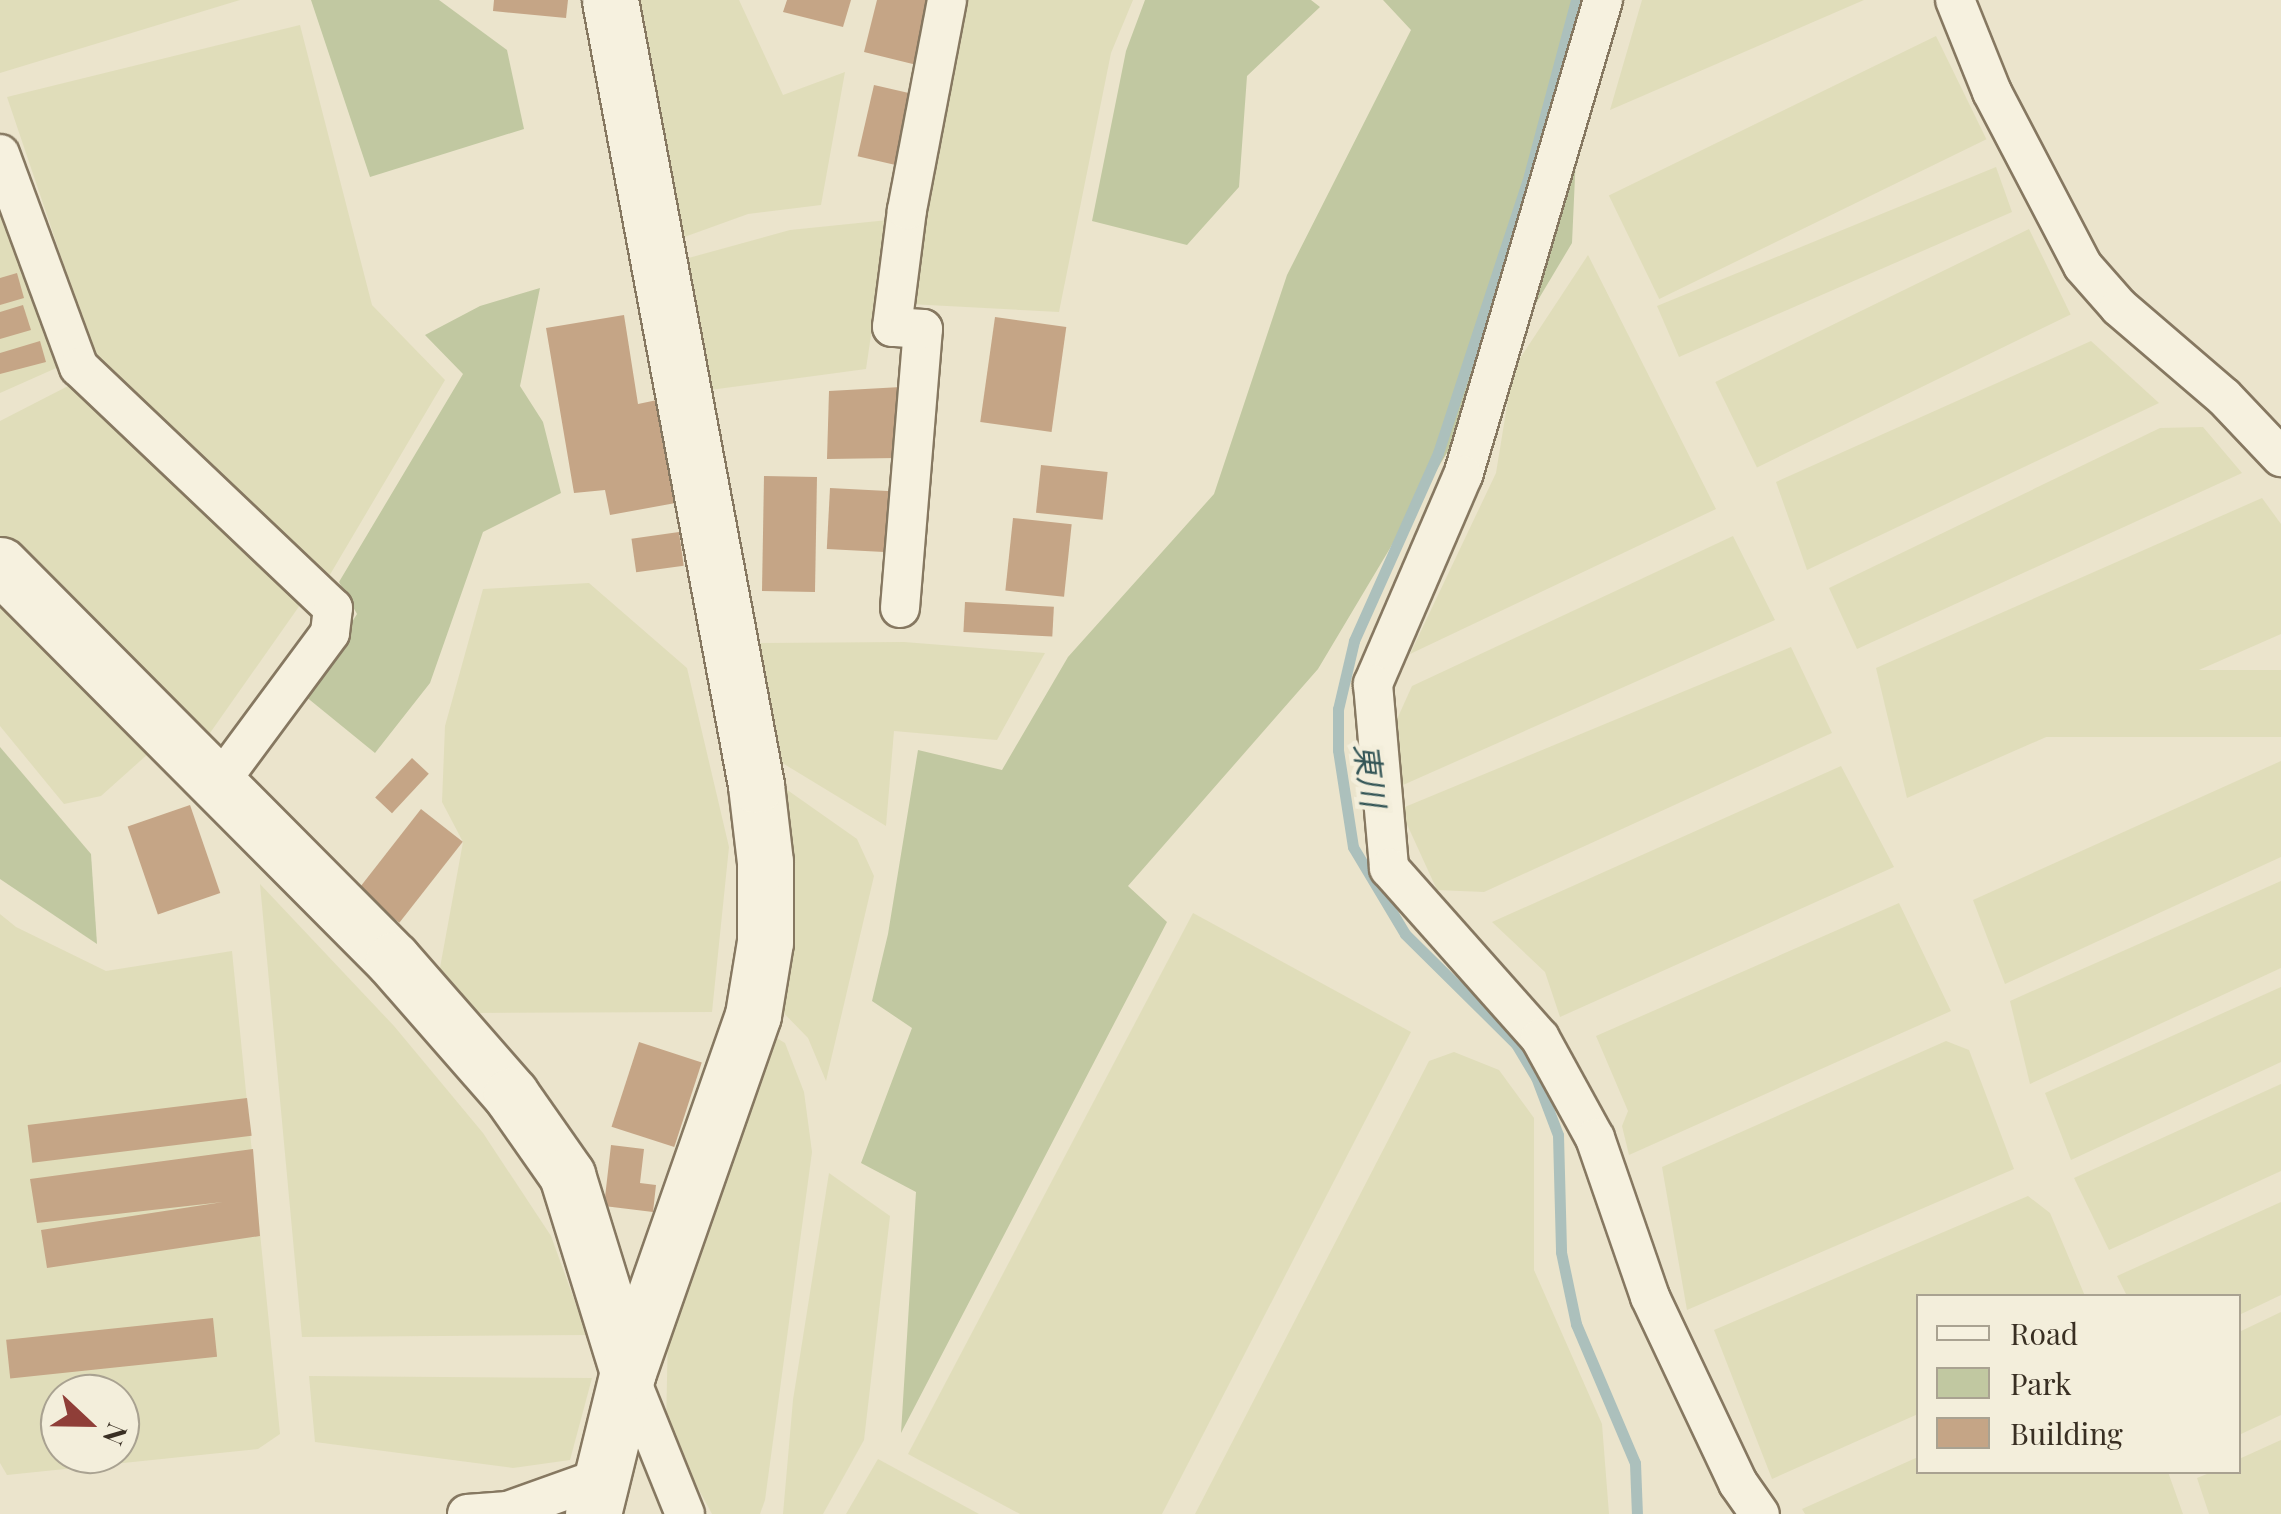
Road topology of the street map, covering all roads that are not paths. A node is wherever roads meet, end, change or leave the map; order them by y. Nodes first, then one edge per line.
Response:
1 (610, 0) edge
2 (948, 0) edge
3 (1603, 0) edge
4 (1956, 0) edge
5 (0, 154) edge
6 (2281, 457) edge
7 (0, 566) edge
8 (900, 608) dead end
9 (219, 784) junction
10 (628, 1372) junction
11 (600, 1495) edge
12 (467, 1514) edge
13 (685, 1514) edge
14 (1760, 1514) edge

1 - 10 street
2 - 8 street
3 - 14 street
4 - 6 street
5 - 9 street
7 - 9 street
9 - 10 street
10 - 11 street
10 - 13 street
11 - 12 street

